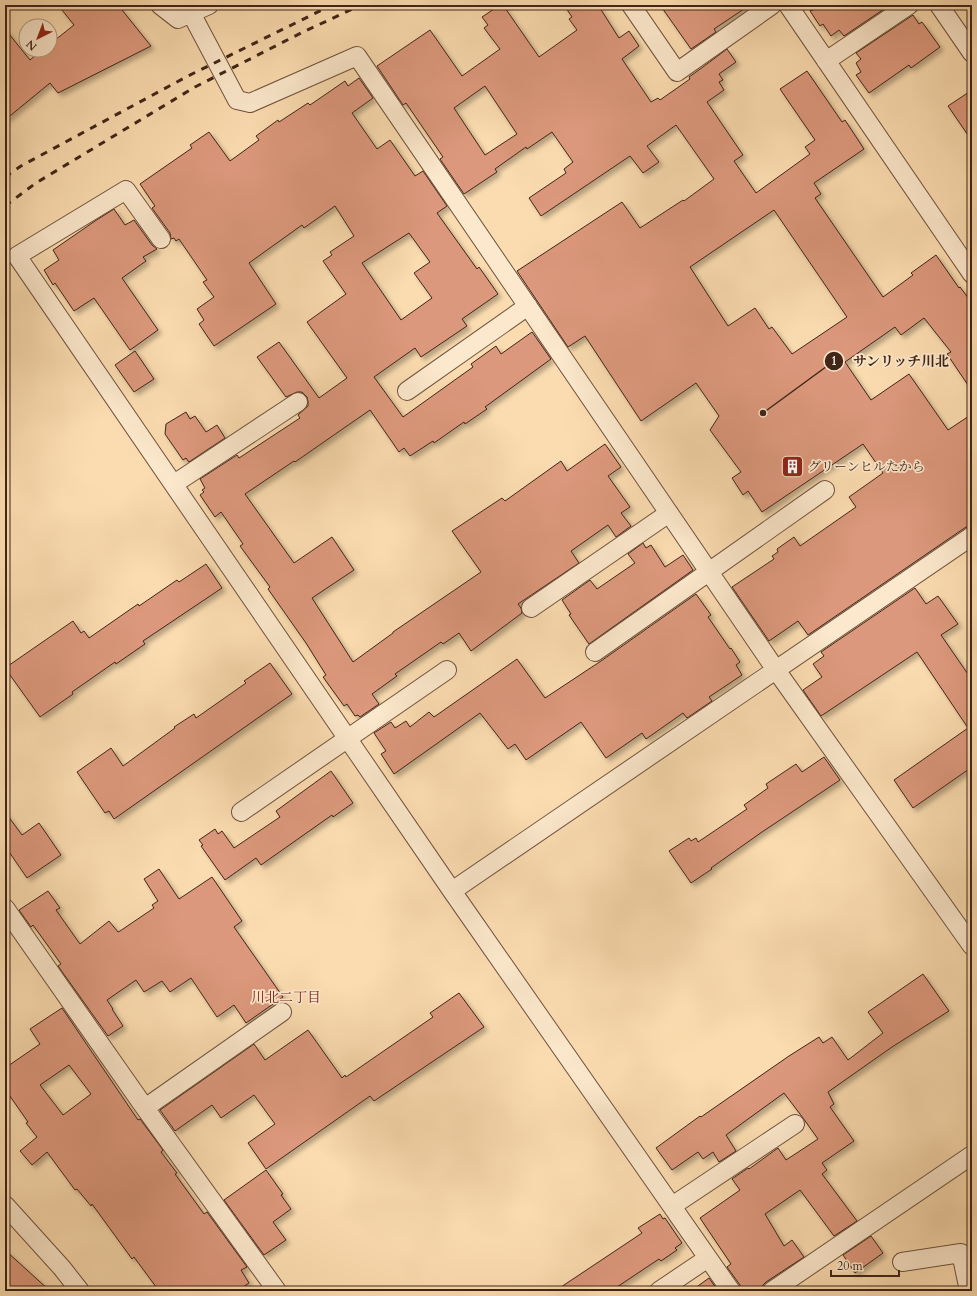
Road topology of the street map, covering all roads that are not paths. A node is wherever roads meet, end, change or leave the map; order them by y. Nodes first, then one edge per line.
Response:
1 (160, 5) edge
2 (209, 5) edge
3 (631, 5) edge
4 (772, 5) edge
5 (788, 5) edge
6 (909, 5) edge
7 (939, 5) edge
8 (191, 13) junction
9 (972, 53) edge
10 (826, 61) junction
11 (161, 239) dead end
12 (972, 274) edge
13 (528, 306) junction
14 (407, 391) dead end
15 (298, 402) dead end
16 (174, 484) junction
17 (825, 490) dead end
18 (669, 512) junction
19 (972, 536) edge
20 (709, 572) junction
21 (531, 608) dead end
22 (595, 652) dead end
23 (447, 670) dead end
24 (776, 670) junction
25 (348, 738) junction
26 (241, 812) dead end
27 (452, 891) junction
28 (5, 908) edge
29 (972, 946) edge
30 (282, 1012) dead end
31 (145, 1108) junction
32 (795, 1124) dead end
33 (972, 1155) edge
34 (5, 1205) edge
35 (672, 1206) junction
36 (708, 1258) junction
37 (902, 1262) dead end
38 (80, 1291) edge
39 (277, 1291) edge
40 (659, 1291) edge
41 (731, 1291) edge
42 (772, 1291) edge
43 (969, 1291) edge

1 - 8 street
2 - 8 street
3 - 4 street
5 - 10 street
6 - 10 street
7 - 9 street
8 - 13 street
10 - 12 street
11 - 16 street
13 - 14 street
13 - 18 street
15 - 16 street
16 - 25 street
17 - 20 street
18 - 20 street
18 - 21 street
19 - 24 street
20 - 22 street
20 - 24 street
23 - 25 street
24 - 27 street
24 - 29 street
25 - 26 street
25 - 27 street
27 - 35 street
28 - 31 street
30 - 31 street
31 - 39 street
32 - 35 street
33 - 42 street
34 - 38 street
35 - 36 street
36 - 40 street
36 - 41 street
37 - 43 street

